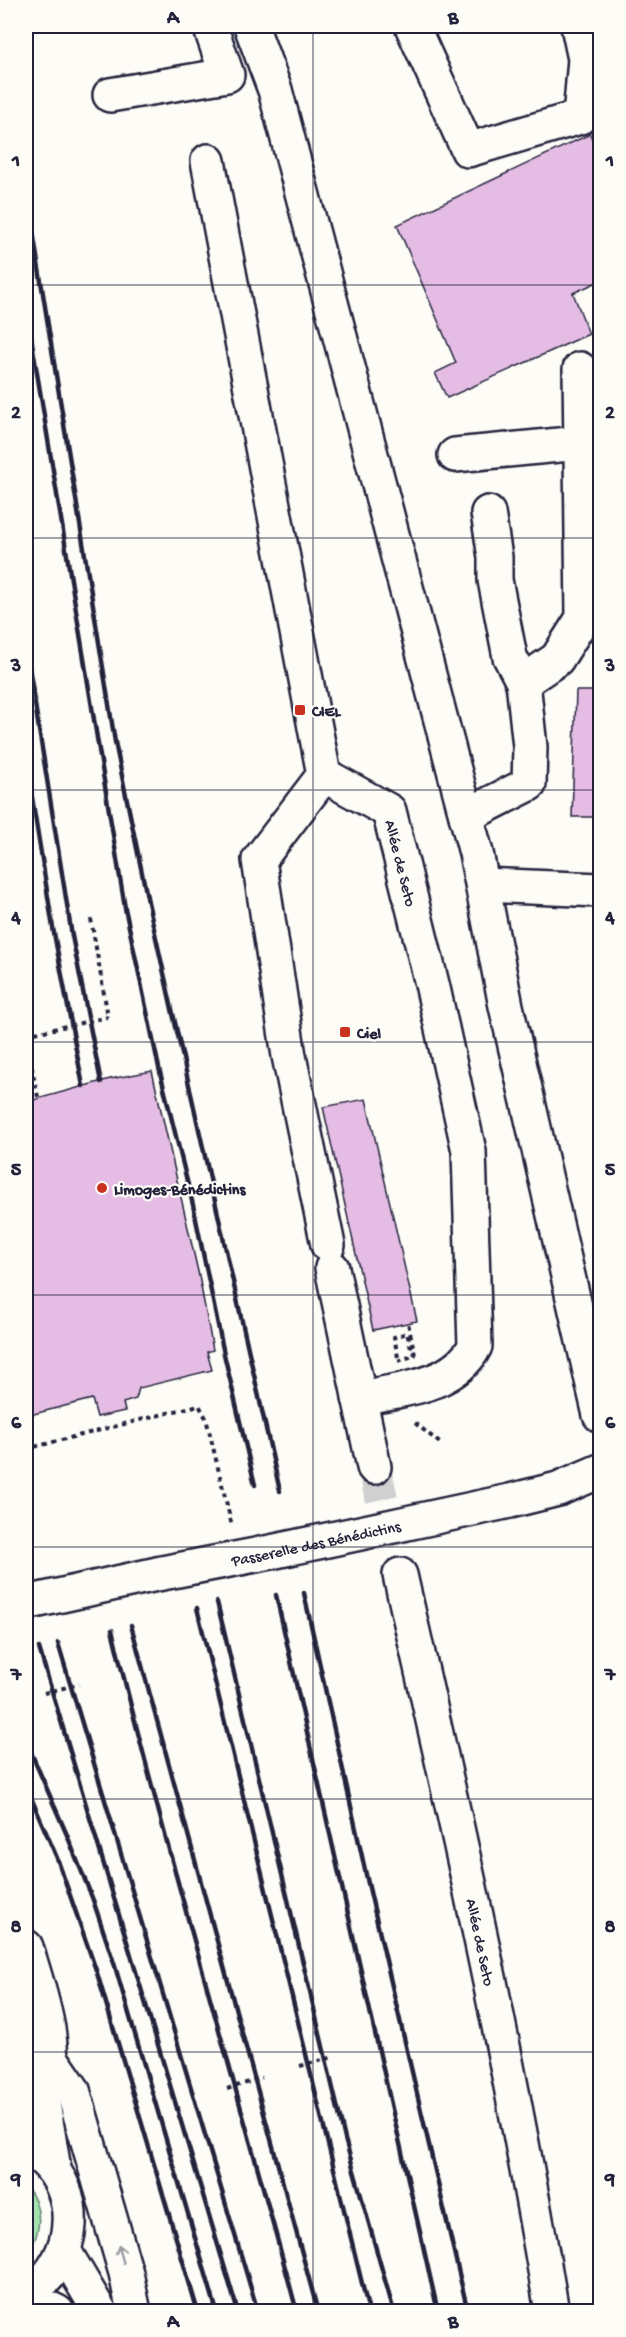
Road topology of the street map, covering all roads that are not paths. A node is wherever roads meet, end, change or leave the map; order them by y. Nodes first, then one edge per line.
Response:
1 (210, 26) edge
2 (251, 26) edge
3 (412, 26) edge
4 (578, 26) edge
5 (110, 95) dead end
6 (208, 161) dead end
7 (580, 369) dead end
8 (580, 443) junction
9 (455, 455) dead end
10 (488, 513) dead end
11 (524, 682) junction
12 (324, 775) junction
13 (466, 816) junction
14 (483, 885) junction
15 (600, 890) edge
16 (359, 1398) junction
17 (600, 1415) edge
18 (374, 1467) tunnel mouth
19 (600, 1471) edge
20 (400, 1575) tunnel mouth
21 (26, 1603) edge
22 (26, 1947) edge
23 (51, 2058) junction
24 (34, 2107) edge
25 (26, 2147) edge
26 (54, 2169) junction
27 (64, 2251) junction
28 (26, 2292) edge
29 (26, 2297) edge
30 (57, 2312) edge
31 (100, 2312) edge
32 (134, 2312) edge
33 (552, 2312) edge

1 - 5 street
2 - 13 street
3 - 4 street
6 - 12 street
7 - 8 street
8 - 9 street
8 - 11 street
10 - 11 street
11 - 13 street
12 - 16 street
12 - 16 street, Allée de Seto
13 - 14 street
14 - 15 street
14 - 17 street
16 - 18 street
19 - 21 street, Passerelle des Bénédictins
20 - 33 street, Allée de Seto
22 - 23 street
23 - 24 street
32 -> 23 street
24 - 26 street
25 - 26 street
26 - 27 street
27 - 28 street
27 - 31 street
29 - 30 street

